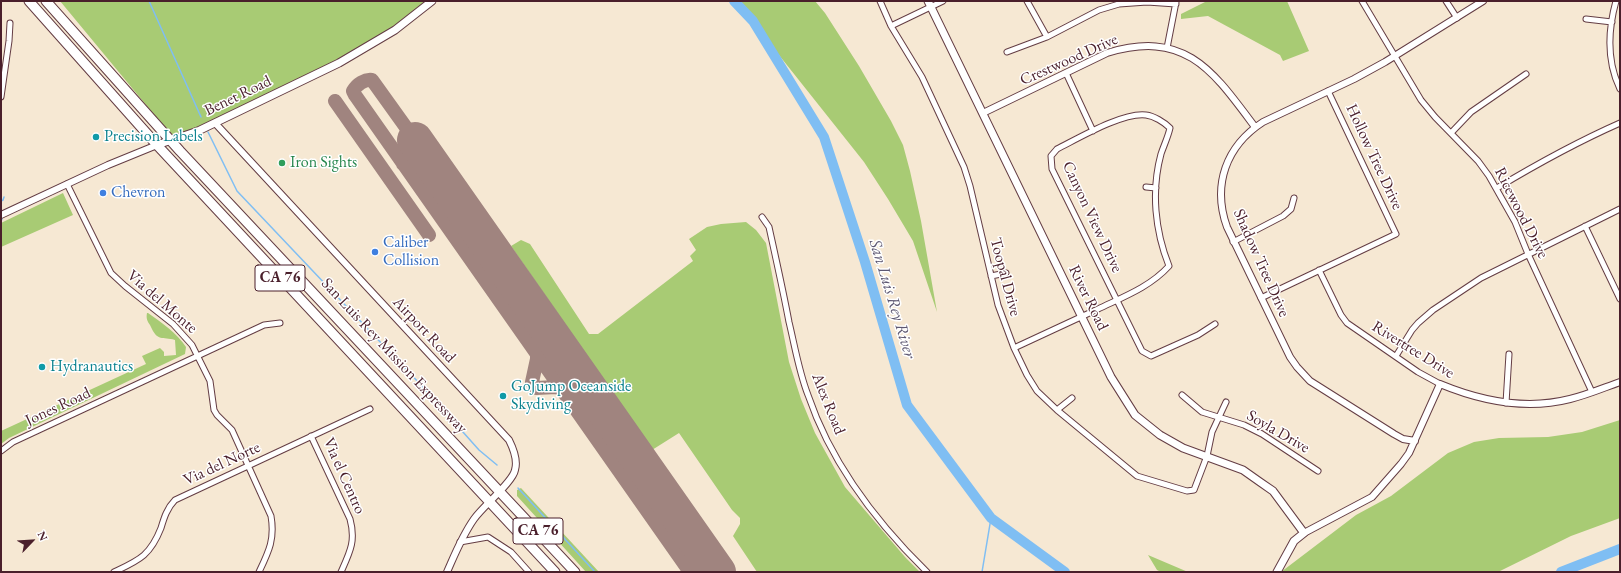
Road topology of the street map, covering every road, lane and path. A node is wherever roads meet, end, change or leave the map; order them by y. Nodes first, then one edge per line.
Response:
1 (29, 1) edge
2 (46, 1) edge
3 (432, 1) edge
4 (880, 1) edge
5 (943, 1) edge
6 (1027, 1) edge
7 (1362, 1) edge
8 (1446, 1) edge
9 (1483, 1) edge
10 (1616, 1) edge
11 (1176, 2) edge
12 (929, 4) edge
13 (1457, 18) junction
14 (1586, 19) dead end
15 (10, 22) dead end
16 (1612, 22) junction
17 (891, 26) junction
18 (1047, 37) junction
19 (1167, 48) junction
20 (1007, 52) dead end
21 (1394, 57) junction
22 (1066, 73) junction
23 (1526, 74) dead end
24 (1620, 90) edge
25 (1328, 91) junction
26 (1, 97) edge
27 (983, 113) junction
28 (216, 123) junction
29 (1620, 123) edge
30 (1255, 127) junction
31 (1093, 131) junction
32 (1451, 132) junction
33 (171, 141) junction
34 (157, 145) junction
35 (67, 184) junction
36 (1146, 187) dead end
37 (1156, 188) junction
38 (1497, 188) junction
39 (1294, 198) dead end
40 (1620, 209) edge
41 (1, 215) edge
42 (762, 217) dead end
43 (1585, 226) junction
44 (1234, 242) junction
45 (1528, 254) junction
46 (1319, 270) junction
47 (1006, 273) dead end
48 (991, 276) junction
49 (1261, 298) junction
50 (1620, 299) edge
51 (1117, 300) junction
52 (1082, 317) junction
53 (280, 323) dead end
54 (1215, 324) dead end
55 (1014, 348) junction
56 (1509, 354) dead end
57 (198, 356) junction
58 (1396, 356) junction
59 (1620, 382) edge
60 (1440, 384) junction
61 (1592, 392) junction
62 (1182, 395) dead end
63 (1072, 398) dead end
64 (1226, 402) dead end
65 (1506, 403) junction
66 (370, 409) dead end
67 (1057, 410) junction
68 (1219, 416) junction
69 (311, 436) junction
70 (1415, 441) junction
71 (1, 451) edge
72 (1207, 456) junction
73 (248, 466) junction
74 (1318, 471) dead end
75 (500, 490) junction
76 (489, 501) junction
77 (1304, 533) junction
78 (460, 542) junction
79 (114, 572) edge
80 (260, 572) edge
81 (341, 572) edge
82 (447, 572) edge
83 (530, 572) edge
84 (555, 572) edge
85 (575, 572) edge
86 (927, 572) edge
87 (1277, 572) edge

1 - 34 highway, San Luis Rey Mission Expressway / CA 76
2 - 33 highway, San Luis Rey Mission Expressway / CA 76
3 - 28 main road, Benet Road
4 - 17 street, Toopal Drive
5 - 12 street
6 - 18 street
7 - 21 street, Ricewood Drive
8 - 13 street
9 - 13 street, Shadow Tree Drive
10 - 16 street
11 - 18 street
11 - 19 street
12 - 17 street
12 - 27 main road, River Road
13 - 21 street, Shadow Tree Drive
14 - 16 street
15 - 26 street
16 - 24 street
17 - 48 street, Toopal Drive
18 - 20 street
19 - 22 street, Crestwood Drive
19 - 30 street, Crestwood Drive
21 - 25 street, Shadow Tree Drive
21 - 32 street, Ricewood Drive
22 - 27 street, Crestwood Drive
22 - 31 street
23 - 32 street
25 - 30 street, Shadow Tree Drive
25 - 46 street, Hollow Tree Drive
27 - 52 main road, River Road
28 - 33 main road, Benet Road
28 - 75 street, Airport Road
29 - 38 street
30 - 44 street, Shadow Tree Drive
31 - 37 street, Canyon View Drive
31 - 51 street, Canyon View Drive
32 - 38 street, Ricewood Drive
33 - 34 main road, Benet Road
33 - 75 highway, San Luis Rey Mission Expressway / CA 76
34 - 35 street, Benet Road
34 - 76 highway, San Luis Rey Mission Expressway / CA 76
35 - 41 street, Benet Road
35 - 57 street, Via del Monte
36 - 37 street
37 - 51 street
38 - 45 street, Ricewood Drive
39 - 44 street
40 - 43 street
42 - 86 street, Alex Road
43 - 45 street
43 - 50 street
44 - 49 street, Shadow Tree Drive
45 - 58 street
45 - 61 street, Ricewood Drive
46 - 49 street
46 - 58 street, Rivertree Drive
47 - 48 street
48 - 55 street, Toopal Drive
49 - 70 street, Shadow Tree Drive
51 - 52 street
51 - 54 street, Canyon View Drive
52 - 55 street
52 - 72 main road, River Road
53 - 57 street, Jones Road
55 - 67 street, Toopal Drive
56 - 65 street
57 - 71 street, Jones Road
57 - 73 street, Via del Monte
58 - 60 street, Rivertree Drive
59 - 61 street, Rivertree Drive
60 - 65 street, Rivertree Drive
60 - 70 street
61 - 65 street, Rivertree Drive
62 - 68 street, Soyla Drive
63 - 67 street
64 - 68 street
66 - 69 street, Via del Norte
67 - 72 street, Toopal Drive
68 - 72 street
68 - 74 street, Soyla Drive
69 - 73 street, Via del Norte
69 - 81 street, Via el Centro
70 - 77 street
72 - 77 main road, River Road
73 - 79 street, Via del Norte
73 - 80 street, Via del Monte
75 - 76 street, Airport Road
75 - 85 highway, San Luis Rey Mission Expressway / CA 76
76 - 78 street, Airport Road
76 - 84 highway, San Luis Rey Mission Expressway / CA 76
77 - 87 main road
78 - 82 street, Airport Road
78 - 83 street

